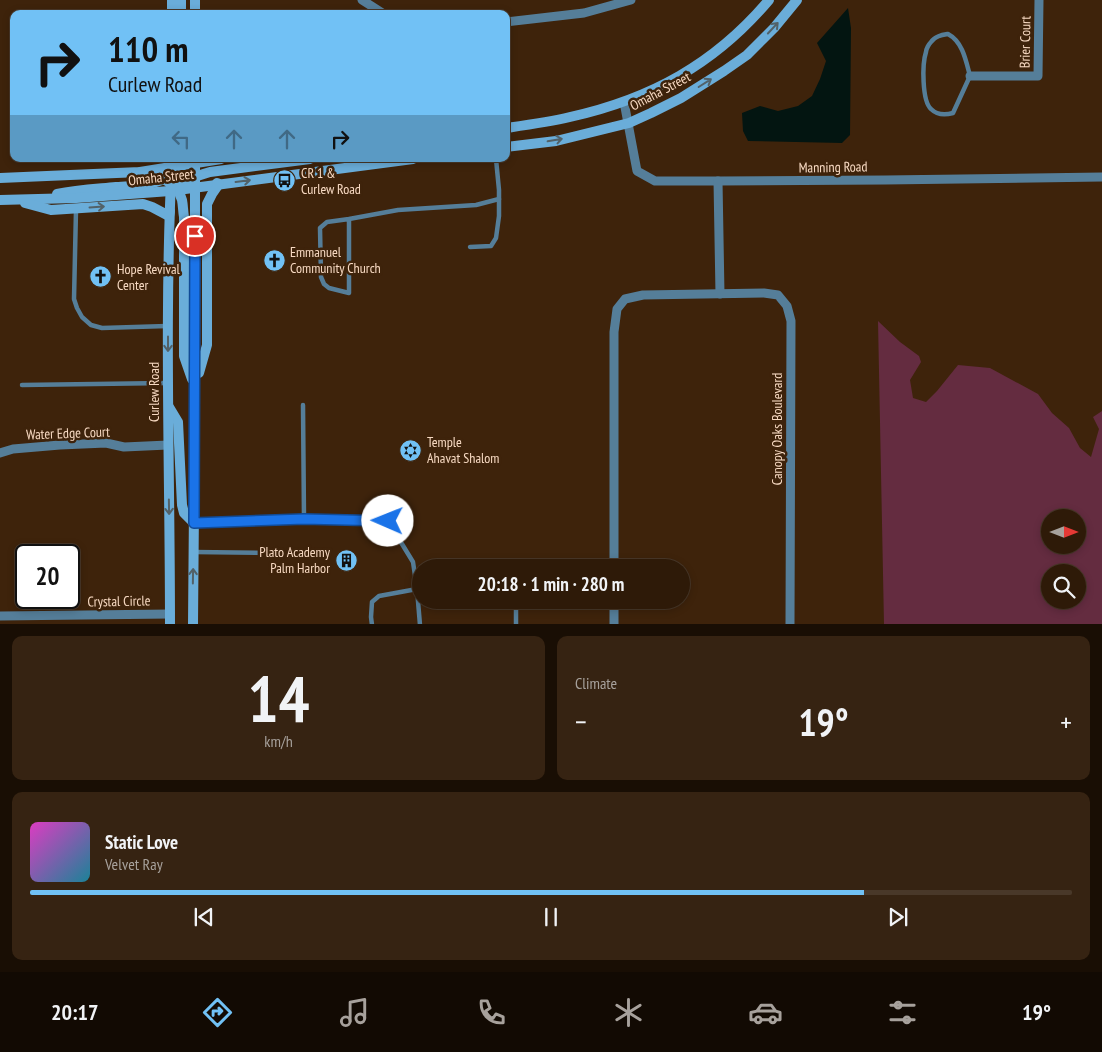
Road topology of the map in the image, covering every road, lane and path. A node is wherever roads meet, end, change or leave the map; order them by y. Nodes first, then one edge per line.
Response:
1 (362, 0) edge
2 (631, 0) edge
3 (769, 0) edge
4 (797, 0) edge
5 (1039, 0) edge
6 (378, 10) edge
7 (510, 22) edge
8 (970, 76) junction
9 (624, 102) junction
10 (629, 123) junction
11 (510, 127) edge
12 (510, 146) edge
13 (210, 162) edge
14 (287, 162) edge
15 (390, 162) edge
16 (496, 162) edge
17 (191, 167) edge
18 (1102, 176) edge
19 (0, 178) edge
20 (171, 178) edge
21 (718, 181) junction
22 (218, 184) junction
23 (499, 199) junction
24 (0, 200) edge
25 (14, 200) junction
26 (76, 208) junction
27 (169, 216) junction
28 (349, 219) junction
29 (470, 247) dead end
30 (720, 294) junction
31 (168, 326) junction
32 (168, 383) junction
33 (22, 386) dead end
34 (195, 387) junction
35 (303, 405) dead end
36 (168, 406) junction
37 (168, 446) junction
38 (0, 454) edge
39 (304, 519) junction
40 (194, 523) junction
41 (194, 552) junction
42 (275, 552) dead end
43 (614, 559) edge
44 (412, 560) edge
45 (412, 590) edge
46 (419, 609) edge
47 (516, 609) edge
48 (614, 609) edge
49 (0, 616) edge
50 (170, 619) edge
51 (68, 620) edge
52 (175, 624) edge
53 (193, 624) edge
54 (372, 624) edge
55 (420, 624) edge
56 (516, 624) edge
57 (614, 624) edge
58 (790, 624) edge

1 - 6 street
2 - 7 street
3 - 9 main road, Omaha Street
10 -> 4 main road, Omaha Street
5 - 8 street, Brier Court
8 - 8 lane
9 - 10 street, Manning Road
9 - 11 main road, Omaha Street
12 -> 10 main road, Omaha Street
10 - 21 street, Manning Road
13 - 17 main road, Omaha Street
14 - 17 main road
22 -> 15 main road, Omaha Street
16 - 23 lane
17 - 20 main road, Omaha Street
17 - 20 main road, Omaha Street
17 - 22 main road, Omaha Street
17 - 34 main road
18 - 21 street, Manning Road
19 - 20 main road, Omaha Street
20 - 25 main road, Omaha Street
20 - 27 main road, Curlew Road
20 - 34 main road
21 - 30 street
22 - 34 main road
23 - 28 lane
23 - 29 lane
24 - 25 main road, Omaha Street
25 - 26 main road
26 -> 27 main road
26 - 31 lane
27 - 31 main road, Curlew Road
28 - 28 lane
30 - 43 street, Canopy Oaks Boulevard
30 - 58 street, Canopy Oaks Boulevard
31 -> 32 main road, Curlew Road
32 - 33 lane
32 - 36 main road, Curlew Road
34 - 40 main road
35 - 39 lane
36 - 37 main road, Curlew Road
36 - 40 main road
37 - 38 street, Water Edge Court
37 -> 50 main road, Curlew Road
39 - 40 lane
39 - 44 lane
40 - 41 main road
41 - 42 lane
53 -> 41 main road
45 - 54 lane
46 - 55 lane
47 - 56 lane
48 - 57 street
49 - 51 street, Crystal Circle
50 - 51 street, Crystal Circle
50 - 52 main road

